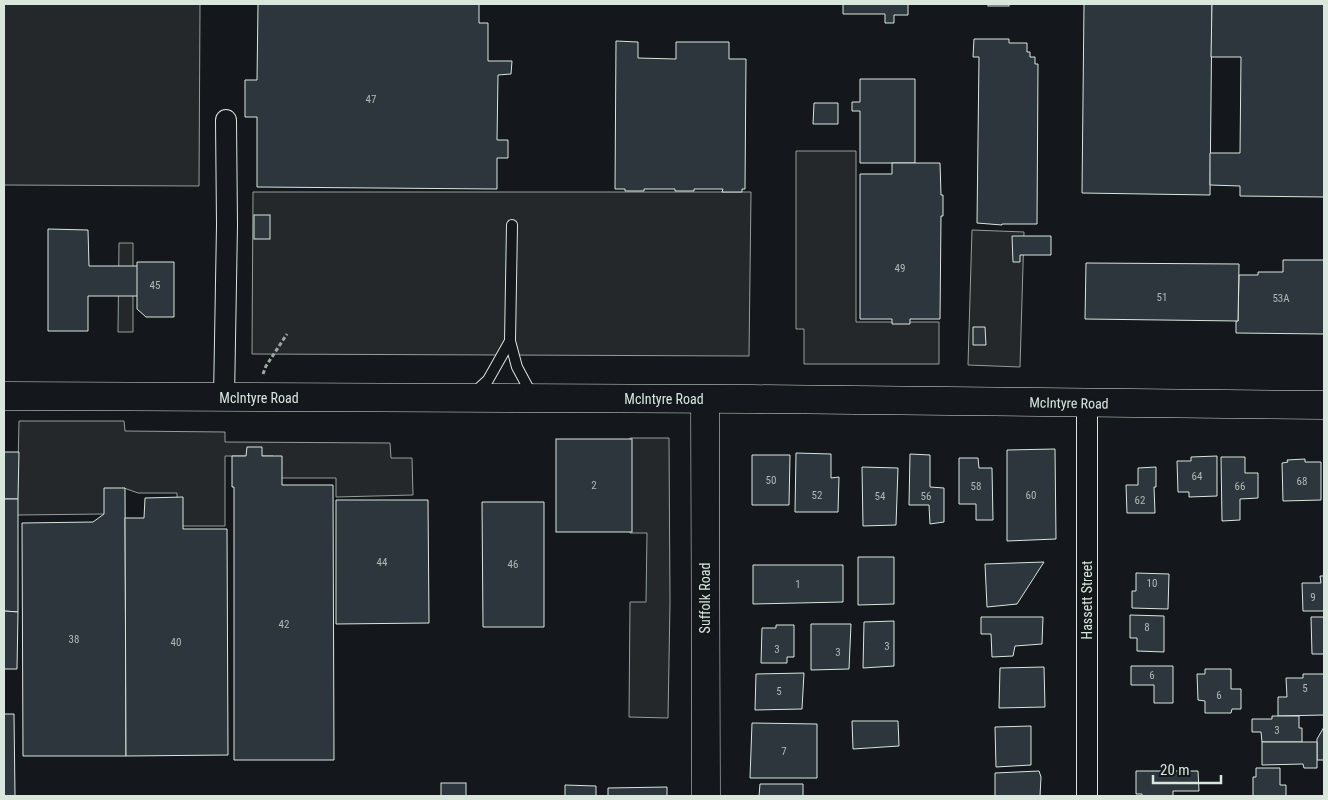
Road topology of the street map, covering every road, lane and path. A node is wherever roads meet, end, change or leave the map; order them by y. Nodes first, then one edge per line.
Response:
1 (226, 120) dead end
2 (512, 226) dead end
3 (510, 341) junction
4 (4, 396) edge
5 (224, 398) junction
6 (469, 398) junction
7 (534, 398) junction
8 (705, 400) junction
9 (1087, 403) junction
10 (1324, 405) edge
11 (706, 796) edge
12 (1087, 796) edge

1 - 5 street
2 - 3 lane
3 - 6 lane
3 - 7 lane
4 - 5 main road, McIntyre Road
5 - 6 main road, McIntyre Road
6 - 7 main road, McIntyre Road
7 - 8 main road, McIntyre Road
8 - 9 main road, McIntyre Road
8 - 11 main road, Suffolk Road
9 - 10 main road, McIntyre Road
9 - 12 street, Hassett Street

